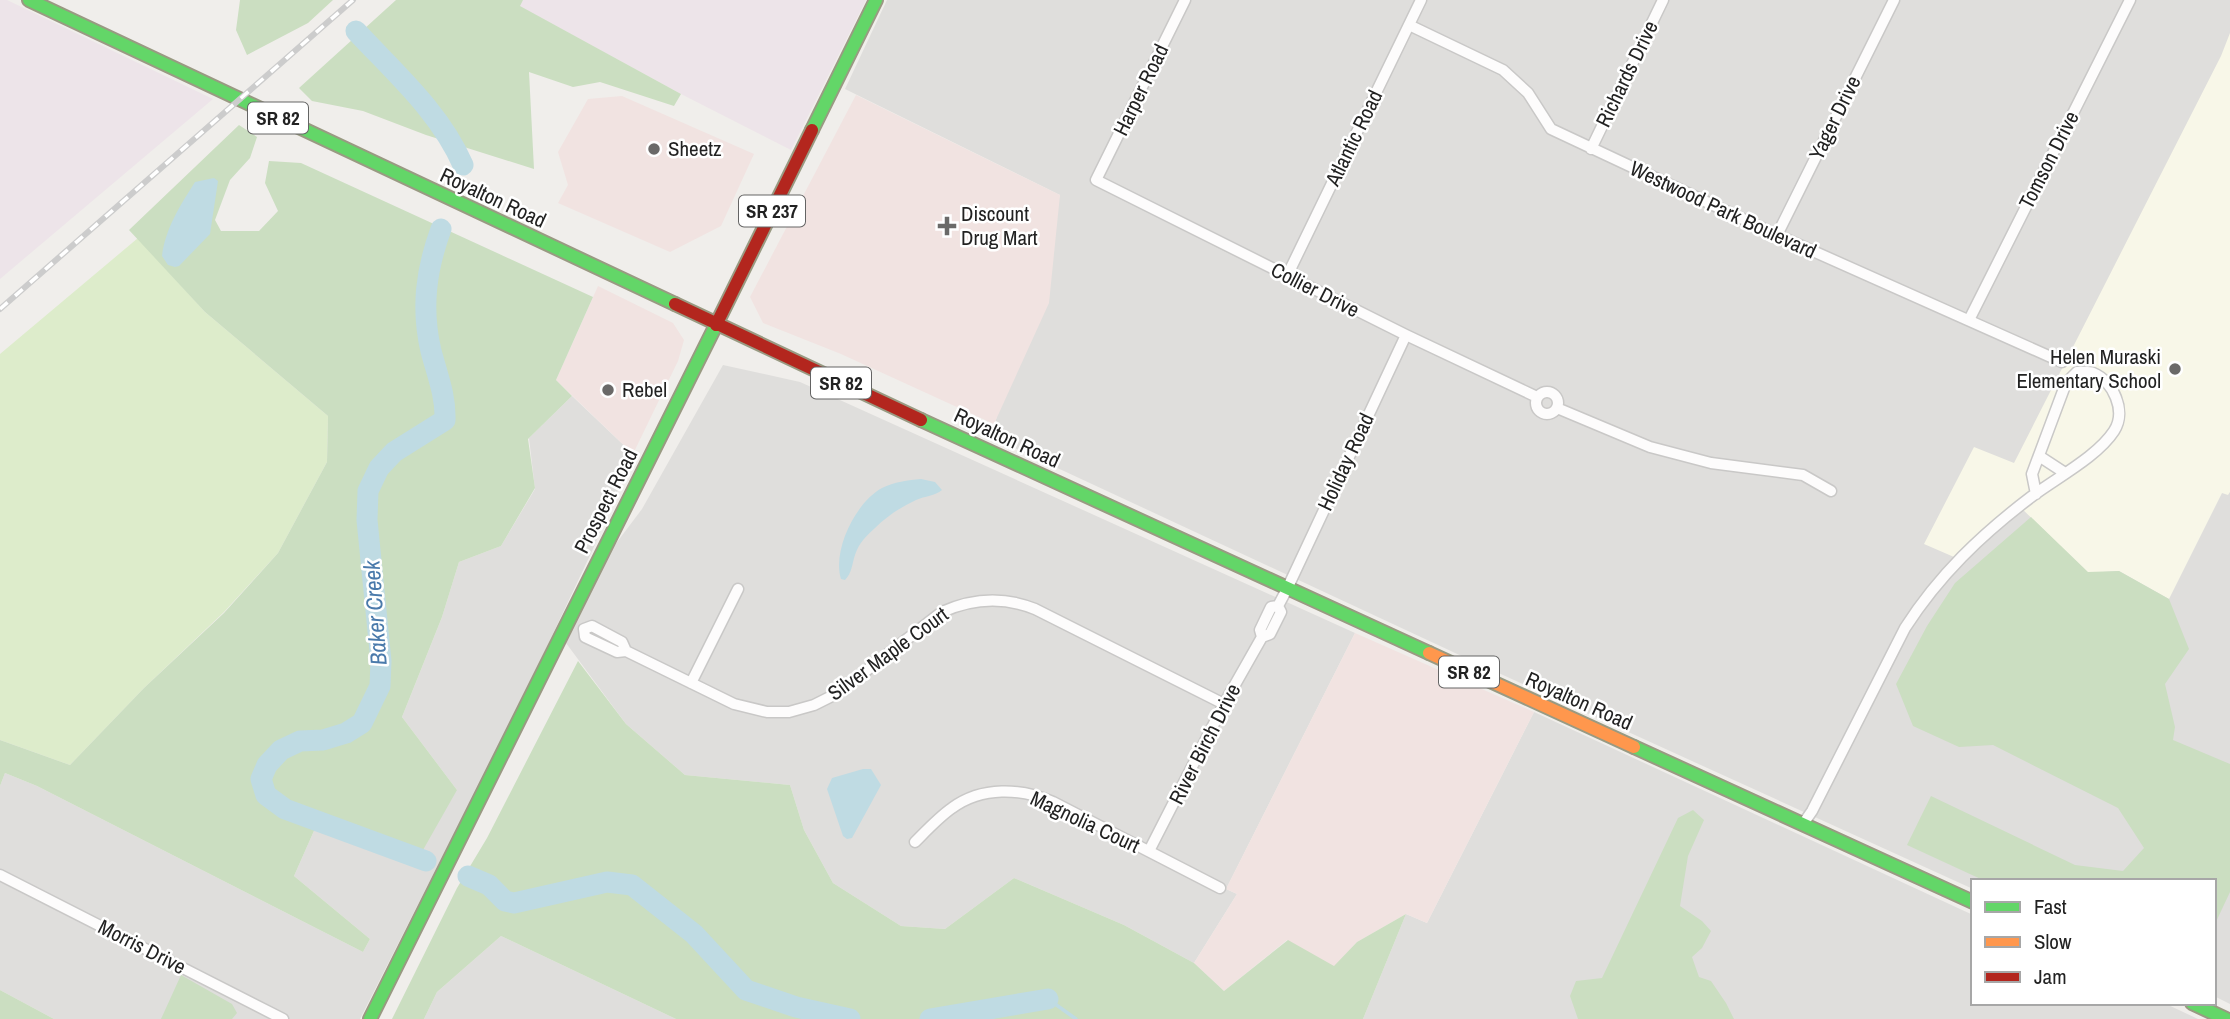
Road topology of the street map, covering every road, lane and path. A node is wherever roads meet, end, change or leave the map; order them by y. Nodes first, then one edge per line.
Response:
1 (29, 0) edge
2 (876, 0) edge
3 (1185, 0) edge
4 (1421, 0) edge
5 (1663, 0) edge
6 (1894, 0) edge
7 (2130, 0) edge
8 (1409, 24) junction
9 (1591, 149) junction
10 (1096, 180) joint
11 (1777, 235) junction
12 (1287, 276) junction
13 (1969, 320) junction
14 (716, 325) junction
15 (1406, 335) junction
16 (2062, 362) dead end
17 (1536, 397) junction
18 (1557, 408) junction
19 (2039, 456) junction
20 (2065, 473) junction
21 (1831, 491) dead end
22 (2036, 494) junction
23 (738, 589) dead end
24 (1287, 589) junction
25 (568, 621) junction
26 (691, 683) junction
27 (1224, 704) junction
28 (1803, 824) junction
29 (915, 842) dead end
30 (1149, 851) junction
31 (0, 876) edge
32 (1220, 888) dead end
33 (1971, 901) edge
34 (2196, 1005) edge
35 (283, 1019) edge
36 (370, 1019) edge
37 (2227, 1019) edge

1 - 14 main road, Royalton Road / SR 82
2 - 14 main road, Prospect Road / SR 237
3 - 10 street, Harper Road
4 - 8 street, Atlantic Road
5 - 9 street, Richards Drive
6 - 11 street, Yager Drive
7 - 13 street, Tomson Drive
8 - 9 street, Westwood Park Boulevard
8 - 12 street, Atlantic Road
9 - 11 street, Westwood Park Boulevard
10 - 12 street, Collier Drive
11 - 13 street, Westwood Park Boulevard
12 - 15 street, Collier Drive
13 - 16 street, Westwood Park Boulevard
14 - 24 main road, Royalton Road / SR 82
14 - 25 main road, Prospect Road
15 - 17 street, Collier Drive
15 - 24 street, Holiday Road
17 - 18 street, Collier Drive
17 - 18 street, Collier Drive
18 - 21 street, Collier Drive
19 - 20 street
19 - 20 street
19 - 22 street
20 - 22 street
22 - 28 street
23 - 26 street
24 - 27 street, River Birch Drive
24 - 28 main road, Royalton Road / SR 82
25 - 26 street, Silver Maple Court
25 - 36 main road, Prospect Road
26 - 27 street, Silver Maple Court
27 - 30 street, River Birch Drive
28 - 33 main road, Royalton Road / SR 82
29 - 30 street, Magnolia Court
30 - 32 street, Magnolia Court
31 - 35 street, Morris Drive
34 - 37 main road

